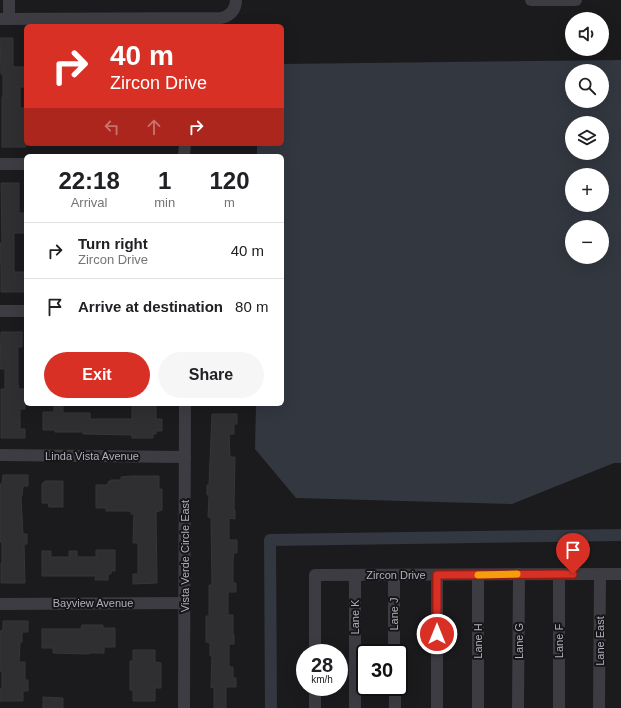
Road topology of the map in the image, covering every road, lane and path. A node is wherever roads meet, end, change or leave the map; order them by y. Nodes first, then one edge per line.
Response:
1 (9, 0) edge
2 (236, 0) edge
3 (531, 0) edge
4 (576, 0) edge
5 (5, 19) edge
6 (186, 22) edge
7 (0, 164) edge
8 (24, 164) edge
9 (0, 311) edge
10 (24, 311) edge
11 (185, 406) edge
12 (0, 455) edge
13 (185, 457) junction
14 (519, 574) junction
15 (559, 574) junction
16 (600, 574) junction
17 (621, 574) edge
18 (355, 575) junction
19 (394, 575) junction
20 (437, 575) junction
21 (478, 575) junction
22 (185, 603) junction
23 (0, 604) edge
24 (315, 644) edge
25 (394, 644) edge
26 (315, 696) edge
27 (395, 696) edge
28 (184, 708) edge
29 (315, 708) edge
30 (355, 708) edge
31 (395, 708) edge
32 (437, 708) edge
33 (478, 708) edge
34 (518, 708) edge
35 (559, 708) edge
36 (600, 708) edge

1 - 5 street
2 - 6 street
3 - 4 street
5 - 6 street
7 - 8 street
9 - 10 street
11 - 13 street, Vista Verde Circle East
12 - 13 street, Linda Vista Avenue
13 - 22 street, Vista Verde Circle East
14 - 15 street, Zircon Drive
14 - 21 street, Zircon Drive
14 - 34 street, Lane G
15 - 16 street, Zircon Drive
15 - 35 street, Lane F
16 - 17 street, Zircon Drive
16 - 36 street, Lane East
18 - 19 street, Zircon Drive
18 - 24 street, Zircon Drive
18 - 30 street, Lane K
19 - 20 street, Zircon Drive
19 - 25 street, Lane J
20 - 21 street, Zircon Drive
20 - 32 street
21 - 33 street, Lane H
22 - 23 street, Bayview Avenue
22 - 28 street, Vista Verde Circle East
26 - 29 street
27 - 31 street

